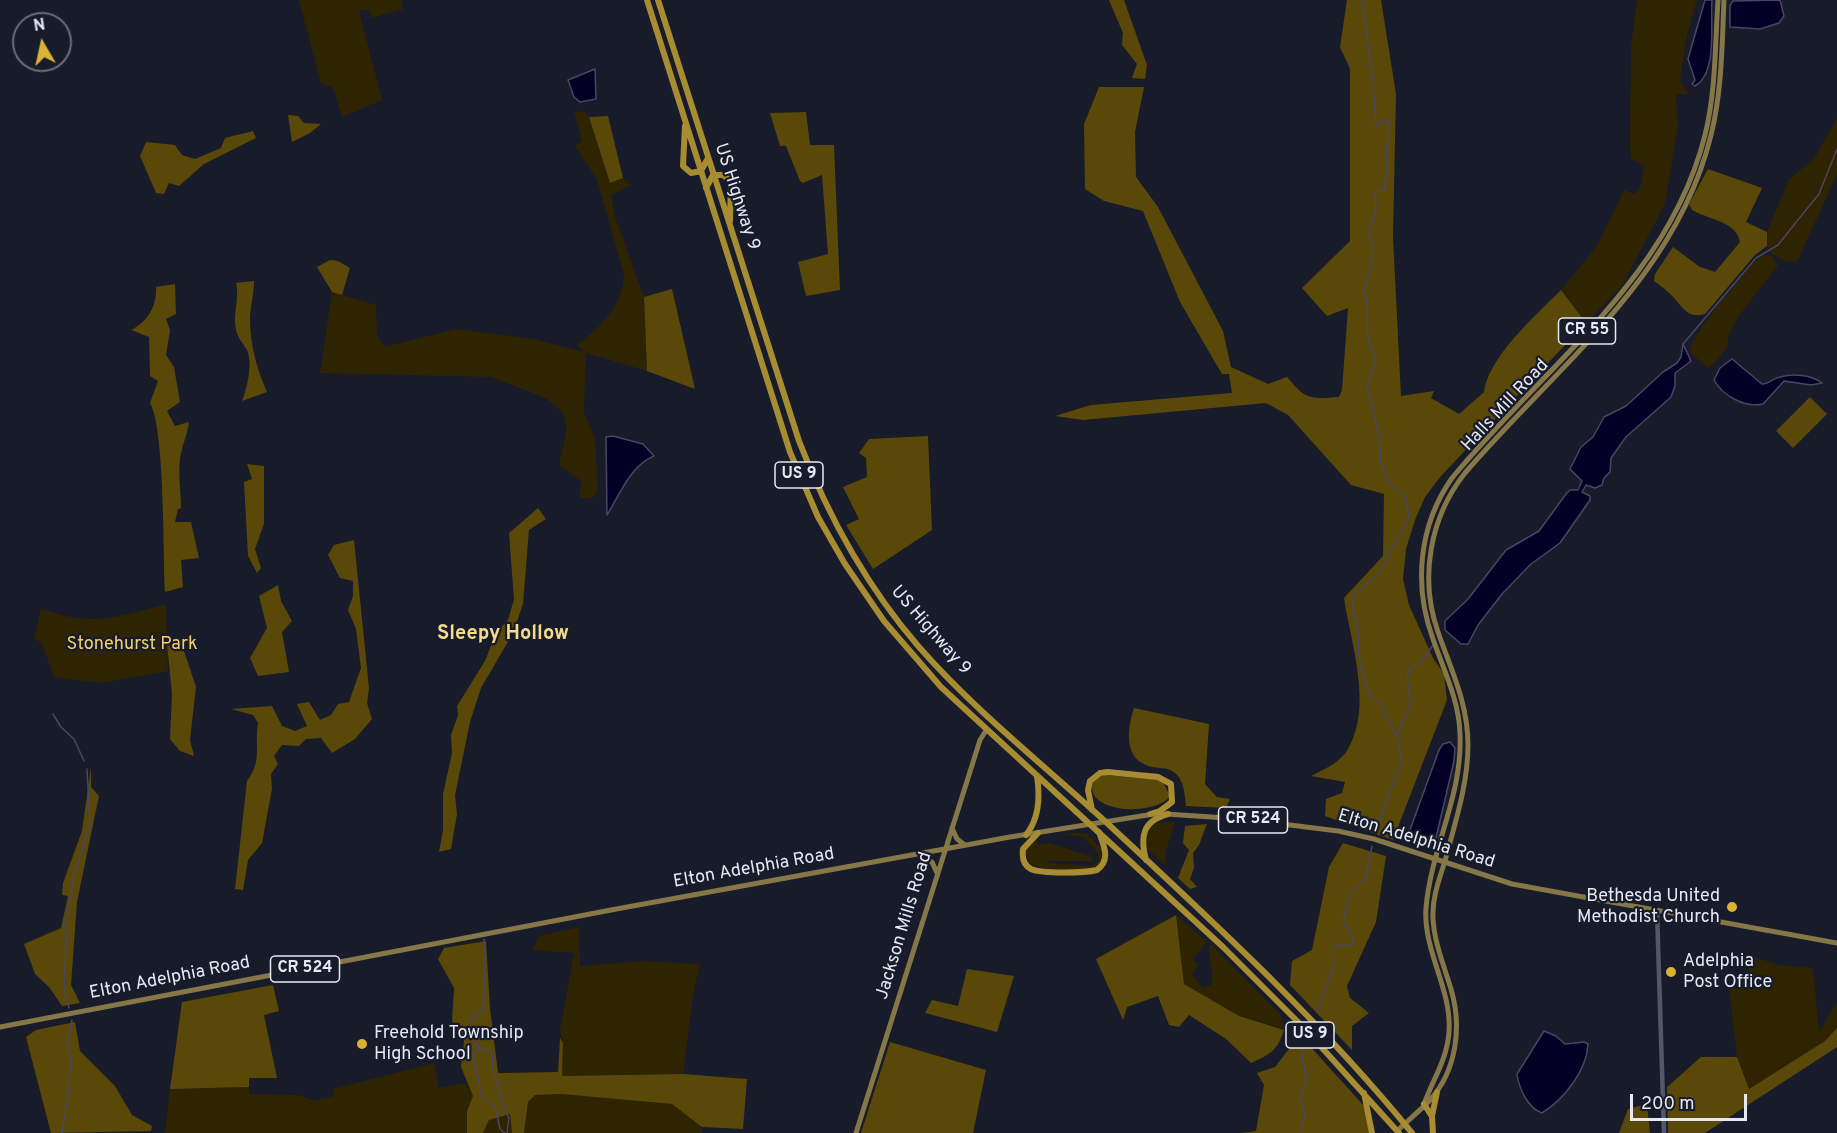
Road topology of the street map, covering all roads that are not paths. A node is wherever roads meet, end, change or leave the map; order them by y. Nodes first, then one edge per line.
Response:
1 (647, 0) edge
2 (658, 0) edge
3 (1718, 0) edge
4 (1724, 0) edge
5 (1716, 50) junction
6 (1720, 74) junction
7 (686, 122) junction
8 (708, 157) junction
9 (701, 171) junction
10 (713, 176) junction
11 (706, 189) junction
12 (730, 228) junction
13 (987, 729) junction
14 (1037, 775) junction
15 (1093, 811) junction
16 (1150, 814) junction
17 (1168, 814) junction
18 (1104, 821) junction
19 (1089, 824) junction
20 (951, 827) junction
21 (1099, 832) junction
22 (1038, 833) junction
23 (1026, 835) junction
24 (965, 845) junction
25 (945, 849) junction
26 (920, 854) junction
27 (1146, 860) junction
28 (1437, 860) junction
29 (1444, 862) junction
30 (937, 873) junction
31 (1657, 911) junction
32 (1837, 943) edge
33 (0, 1027) edge
34 (1437, 1092) junction
35 (1363, 1093) junction
36 (1424, 1104) junction
37 (1432, 1116) junction
38 (1404, 1123) junction
39 (1397, 1132) edge
40 (856, 1133) edge
41 (1372, 1133) edge
42 (1412, 1133) edge
43 (1433, 1133) edge
44 (1664, 1133) edge

1 - 7 highway, US Highway 9 / US 9
2 - 8 highway, US Highway 9 / US 9
3 - 5 main road, Halls Mill Road / CR 55
4 - 6 main road, Halls Mill Road / CR 55
5 - 6 main road
5 - 28 main road, Halls Mill Road / CR 55
6 - 29 main road, Halls Mill Road / CR 55
7 - 9 highway, US Highway 9 / US 9
7 - 9 highway
8 - 9 highway
8 - 10 highway, US Highway 9 / US 9
9 - 11 highway, US Highway 9 / US 9
10 - 11 highway
10 - 12 highway, US Highway 9 / US 9
10 - 12 highway
11 - 13 highway, US Highway 9 / US 9
12 - 15 highway, US Highway 9 / US 9
13 - 14 highway, US Highway 9 / US 9
13 - 20 main road, Jackson Mills Road
14 - 19 highway, US Highway 9 / US 9
14 - 23 highway
15 - 16 highway
15 - 18 highway, US Highway 9 / US 9
16 - 17 main road, Elton Adelphia Road / CR 524
16 - 18 main road, Elton Adelphia Road / CR 524
17 - 27 highway
17 - 28 main road, Elton Adelphia Road / CR 524
18 - 19 main road, Elton Adelphia Road / CR 524
18 - 27 highway, US Highway 9 / US 9
19 - 21 highway, US Highway 9 / US 9
19 - 22 main road, Elton Adelphia Road / CR 524
20 - 24 main road
20 - 25 main road, Jackson Mills Road
21 - 22 highway
21 - 35 highway, US Highway 9 / US 9
22 - 23 main road, Elton Adelphia Road / CR 524
23 - 24 main road, Elton Adelphia Road / CR 524
24 - 25 main road, Elton Adelphia Road / CR 524
25 - 26 main road, Elton Adelphia Road / CR 524
25 - 30 main road, Jackson Mills Road
26 - 30 main road
26 - 33 main road, Elton Adelphia Road / CR 524
27 - 38 highway, US Highway 9 / US 9
28 - 29 main road, Elton Adelphia Road / CR 524
28 - 36 main road, Halls Mill Road
29 - 31 main road, Elton Adelphia Road / CR 524
29 - 34 main road, Halls Mill Road
30 - 40 main road, Jackson Mills Road
31 - 32 main road, CR 524
31 - 44 street
34 - 36 main road
34 - 37 highway
35 - 39 highway, US Highway 9 / US 9
35 - 41 highway
36 - 37 highway
36 - 38 main road
37 - 43 highway
38 - 39 main road
38 - 42 highway, US Highway 9 / US 9

